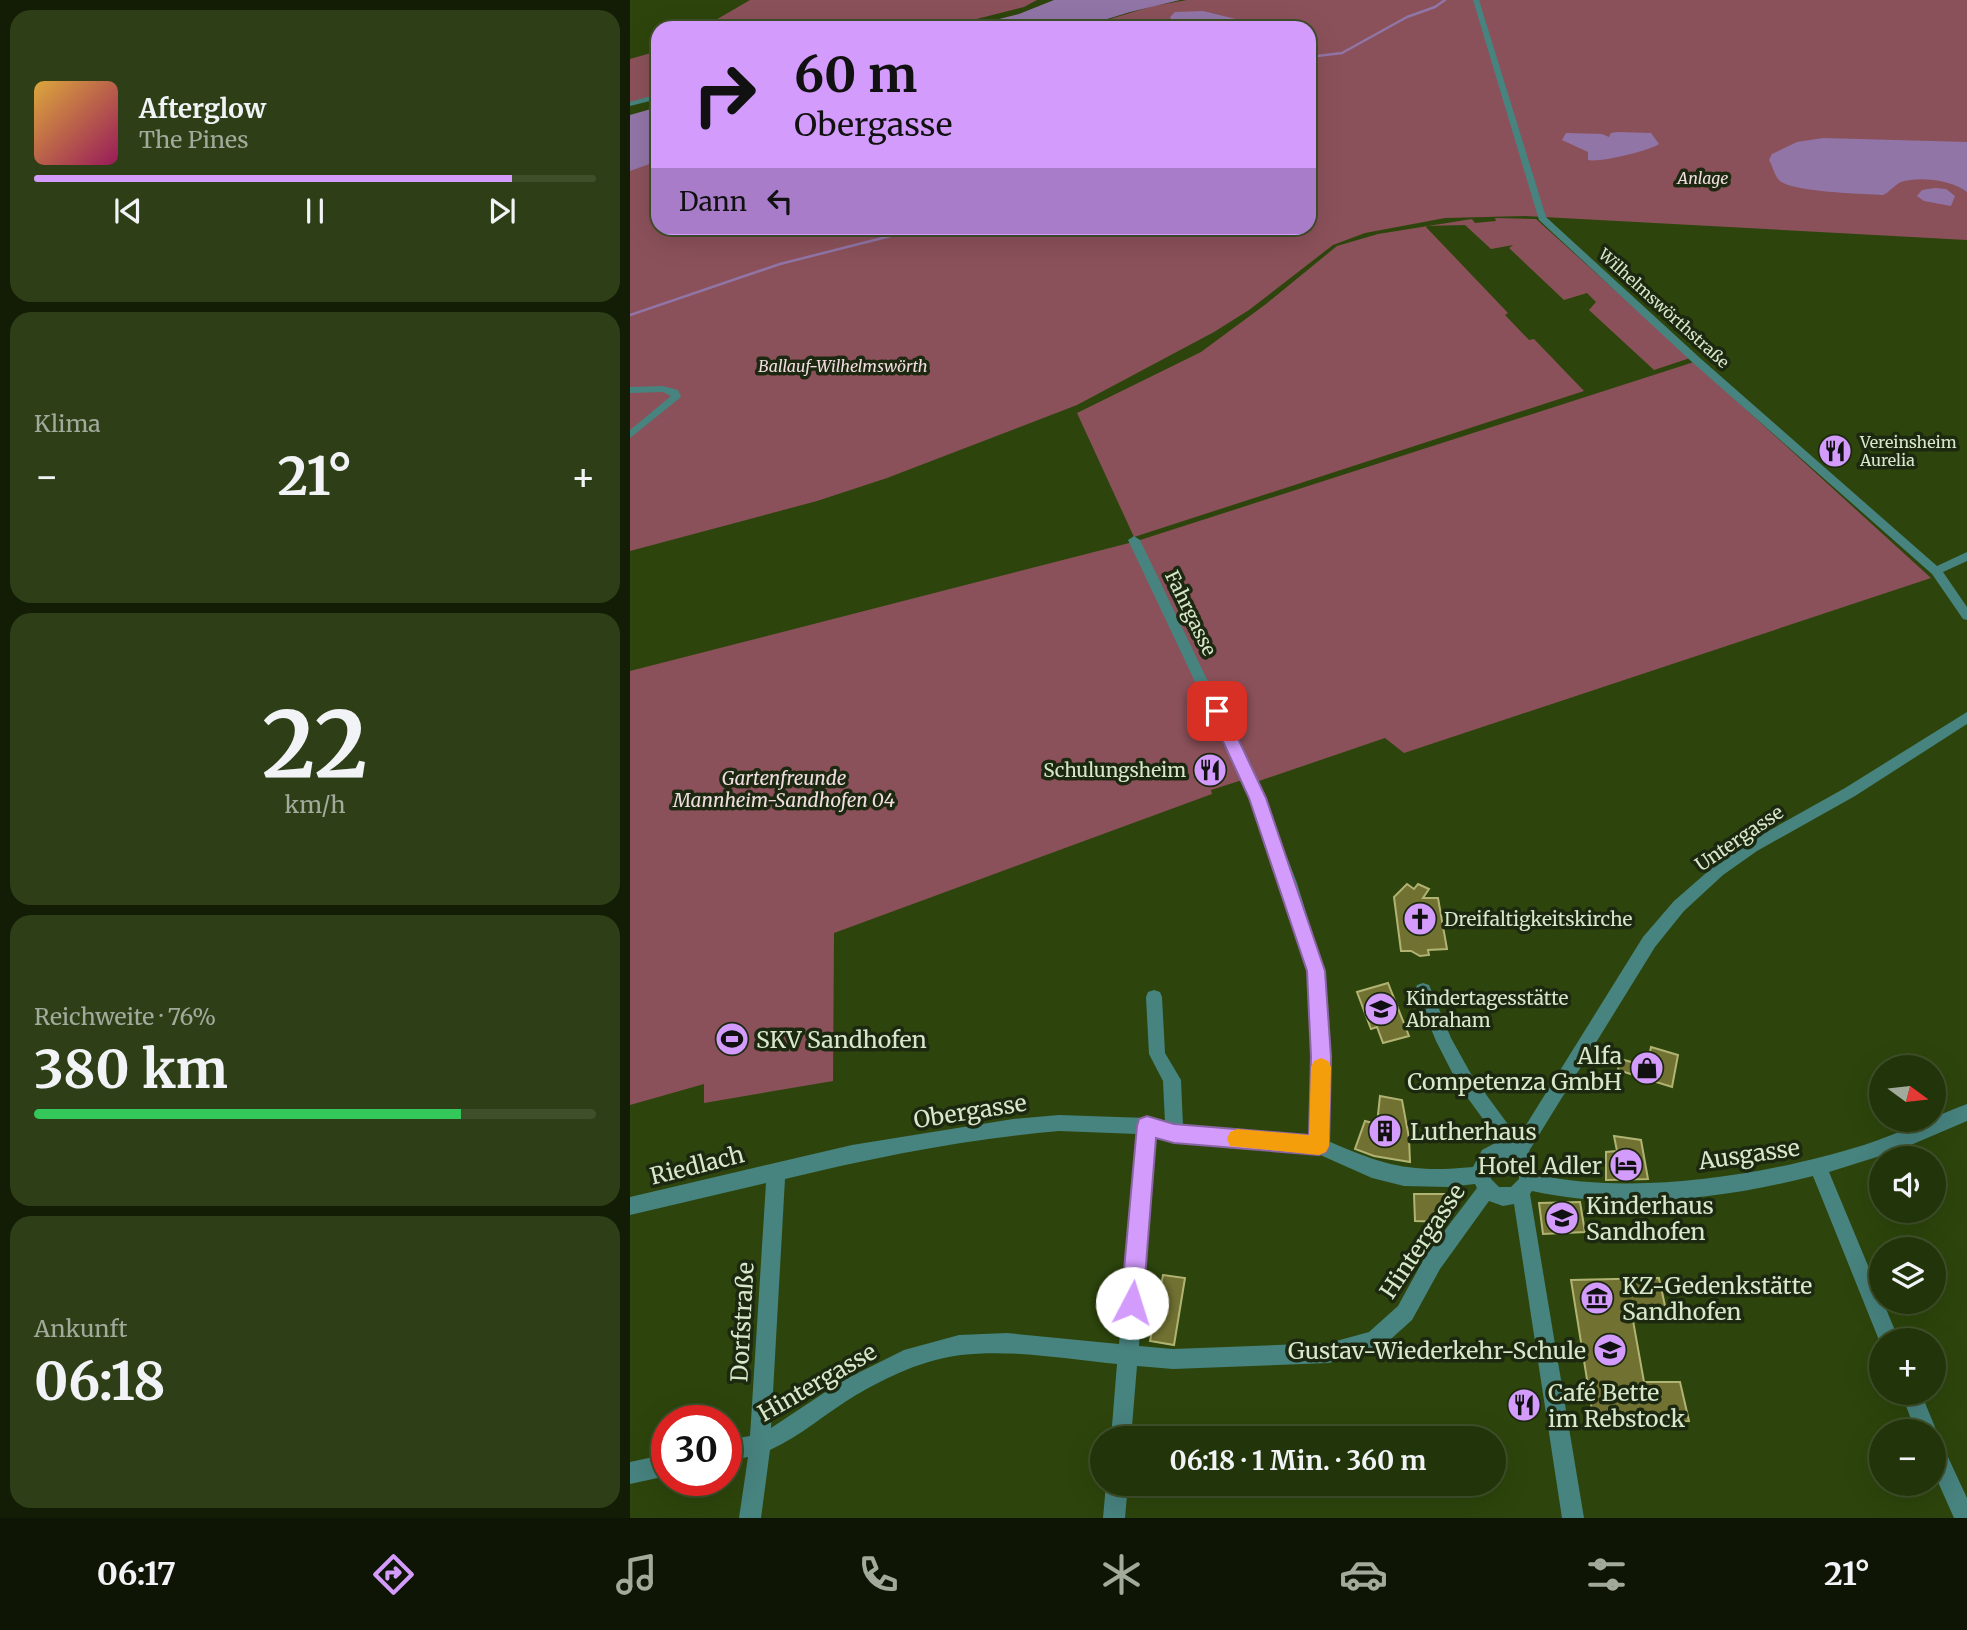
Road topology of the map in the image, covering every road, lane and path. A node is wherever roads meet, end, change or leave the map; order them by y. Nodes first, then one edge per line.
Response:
1 (1476, 0) edge
2 (647, 99) dead end
3 (630, 104) edge
4 (630, 390) edge
5 (630, 435) edge
6 (1133, 540) dead end
7 (1967, 556) edge
8 (1936, 571) junction
9 (1967, 616) edge
10 (1967, 717) edge
11 (1423, 990) dead end
12 (1154, 997) dead end
13 (1967, 1112) edge
14 (1147, 1126) junction
15 (1174, 1134) junction
16 (1319, 1146) junction
17 (1517, 1153) junction
18 (1818, 1169) junction
19 (776, 1170) junction
20 (1485, 1181) junction
21 (1525, 1187) junction
22 (630, 1206) edge
23 (1884, 1328) edge
24 (1128, 1353) junction
25 (1122, 1426) edge
26 (760, 1444) junction
27 (742, 1448) edge
28 (651, 1468) edge
29 (630, 1473) edge
30 (1946, 1479) edge
31 (1116, 1496) edge
32 (750, 1518) edge
33 (1114, 1518) edge
34 (1573, 1518) edge
35 (1965, 1518) edge

1 - 8 street, Wilhelmswörthstraße
2 - 3 street
4 - 5 street
6 - 16 street, Fahrgasse
7 - 8 street
8 - 9 street, Wilhelmswörthstraße
10 - 17 street, Untergasse
11 - 17 street
12 - 15 street
13 - 18 street, Ausgasse
14 - 15 street, Obergasse
14 - 19 street, Obergasse
14 - 24 street
15 - 16 street, Obergasse
16 - 20 street, Obergasse
17 - 20 street
17 - 21 street
18 - 21 street, Ausgasse
18 - 23 street
19 - 22 street, Riedlach
19 - 26 street, Dorfstraße
20 - 21 street
20 - 24 street, Hintergasse
21 - 34 street
24 - 25 street
24 - 26 street, Hintergasse
26 - 27 street, Hintergasse
26 - 32 street, Dorfstraße
28 - 29 street
30 - 35 street
31 - 33 street

